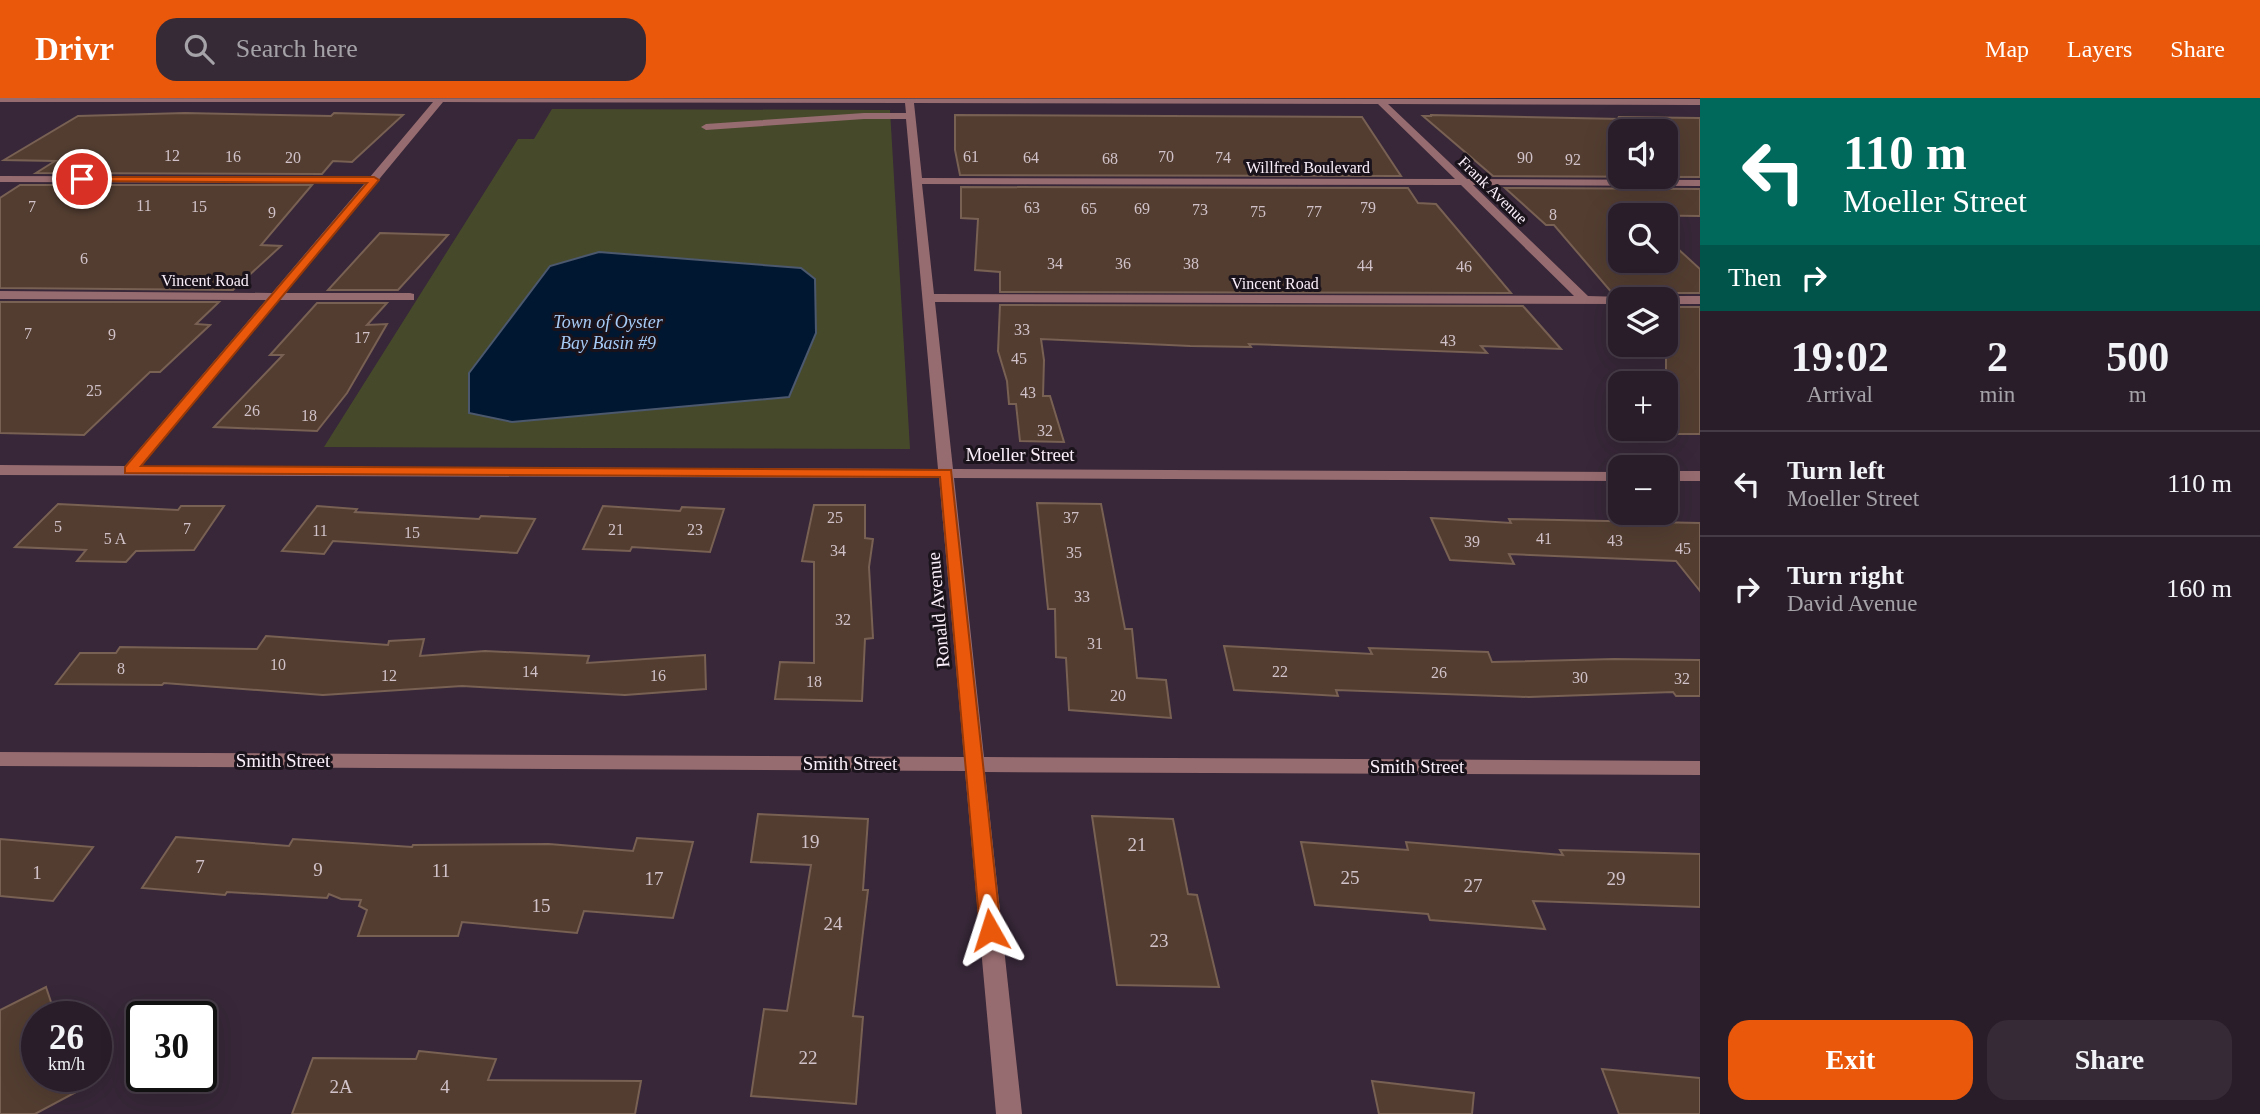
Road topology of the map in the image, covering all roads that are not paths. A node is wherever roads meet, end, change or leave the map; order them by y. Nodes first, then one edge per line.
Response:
1 (120, 98) edge
2 (0, 99) edge
3 (341, 99) edge
4 (780, 99) edge
5 (975, 99) edge
6 (440, 100) junction
7 (1178, 100) edge
8 (1430, 100) edge
9 (1642, 100) edge
10 (1381, 102) junction
11 (1700, 102) edge
12 (910, 109) junction
13 (706, 127) dead end
14 (0, 179) edge
15 (374, 180) junction
16 (917, 181) junction
17 (1463, 183) junction
18 (1700, 183) edge
19 (0, 295) edge
20 (277, 296) junction
21 (410, 297) dead end
22 (929, 298) junction
23 (1585, 300) junction
24 (1608, 300) edge
25 (1678, 300) edge
26 (1700, 300) edge
27 (0, 470) edge
28 (130, 470) junction
29 (946, 473) junction
30 (1608, 476) edge
31 (1678, 476) edge
32 (1700, 476) edge
33 (0, 759) edge
34 (974, 764) junction
35 (1700, 768) edge
36 (1009, 1114) edge

1 - 2 street
1 - 3 street
3 - 6 street
4 - 6 street
4 - 12 street
5 - 7 street
5 - 12 street
6 - 15 street
7 - 10 street
8 - 9 street
8 - 10 street
9 - 11 street
10 - 17 street, Frank Avenue
12 - 13 street
12 - 16 street, Ronald Avenue
14 - 15 street
15 - 20 street
16 - 17 street, Willfred Boulevard
16 - 22 street, Ronald Avenue
17 - 18 street, Willfred Boulevard
17 - 23 street, Frank Avenue
19 - 20 street, Vincent Road
20 - 21 street, Vincent Road
20 - 28 street
22 - 23 street, Vincent Road
22 - 29 street, Ronald Avenue
23 - 24 street, Vincent Road
25 - 26 street
27 - 28 street, Moeller Street
28 - 29 street, Moeller Street
29 - 30 street, Moeller Street
29 - 34 street, Ronald Avenue
31 - 32 street
33 - 34 street, Smith Street
34 - 35 street, Smith Street
34 - 36 street, Ronald Avenue

